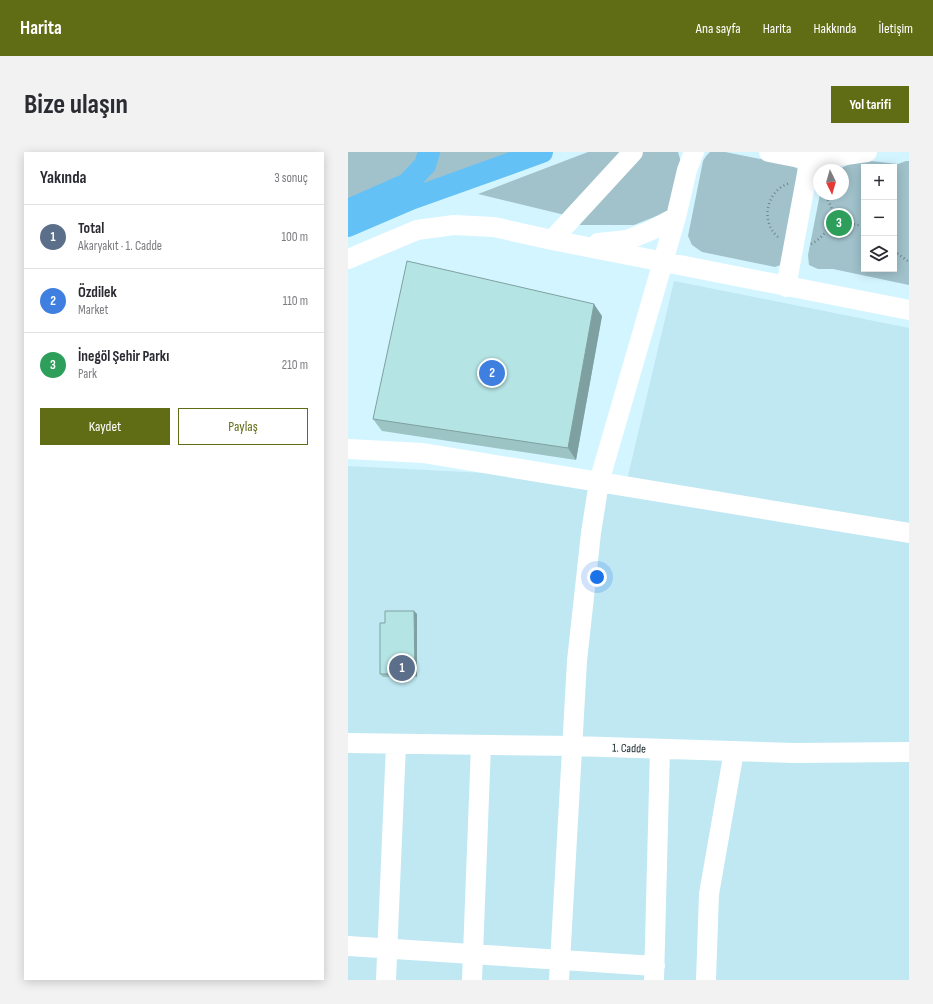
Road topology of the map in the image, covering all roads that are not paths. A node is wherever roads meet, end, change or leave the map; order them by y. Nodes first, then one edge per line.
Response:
1 (429, 152) edge
2 (542, 152) edge
3 (632, 152) edge
4 (694, 152) edge
5 (769, 152) edge
6 (867, 152) edge
7 (810, 156) edge
8 (685, 161) edge
9 (348, 210) edge
10 (676, 217) junction
11 (348, 226) edge
12 (552, 240) junction
13 (578, 246) junction
14 (348, 259) edge
15 (662, 262) junction
16 (786, 287) junction
17 (909, 310) edge
18 (348, 450) edge
19 (599, 482) junction
20 (909, 532) edge
21 (348, 743) edge
22 (396, 744) junction
23 (481, 745) junction
24 (573, 746) junction
25 (660, 749) junction
26 (734, 751) junction
27 (909, 752) edge
28 (348, 946) edge
29 (387, 948) junction
30 (473, 954) junction
31 (560, 960) junction
32 (654, 973) edge
33 (386, 980) edge
34 (472, 980) edge
35 (559, 980) edge
36 (706, 980) edge

1 - 9 highway
2 - 11 highway
3 - 12 street
4 - 8 street
5 - 7 street
6 - 7 street
7 - 16 street
8 - 10 street
10 - 13 street
10 - 15 street
12 - 13 street
12 - 14 street
13 - 15 street
15 - 16 street
15 - 19 street
16 - 17 street
18 - 19 street
19 - 20 street
19 - 24 street
21 - 22 street, 1. Cadde
22 - 23 street, 1. Cadde
22 - 29 street
23 - 24 street, 1. Cadde
23 - 30 street
24 - 25 street, 1. Cadde
24 - 31 street
25 - 26 street, 1. Cadde
25 - 32 street
26 - 27 street, 1. Cadde
26 - 36 street
28 - 29 street
29 - 30 street
29 - 33 street
30 - 31 street
30 - 34 street
31 - 32 street
31 - 35 street

